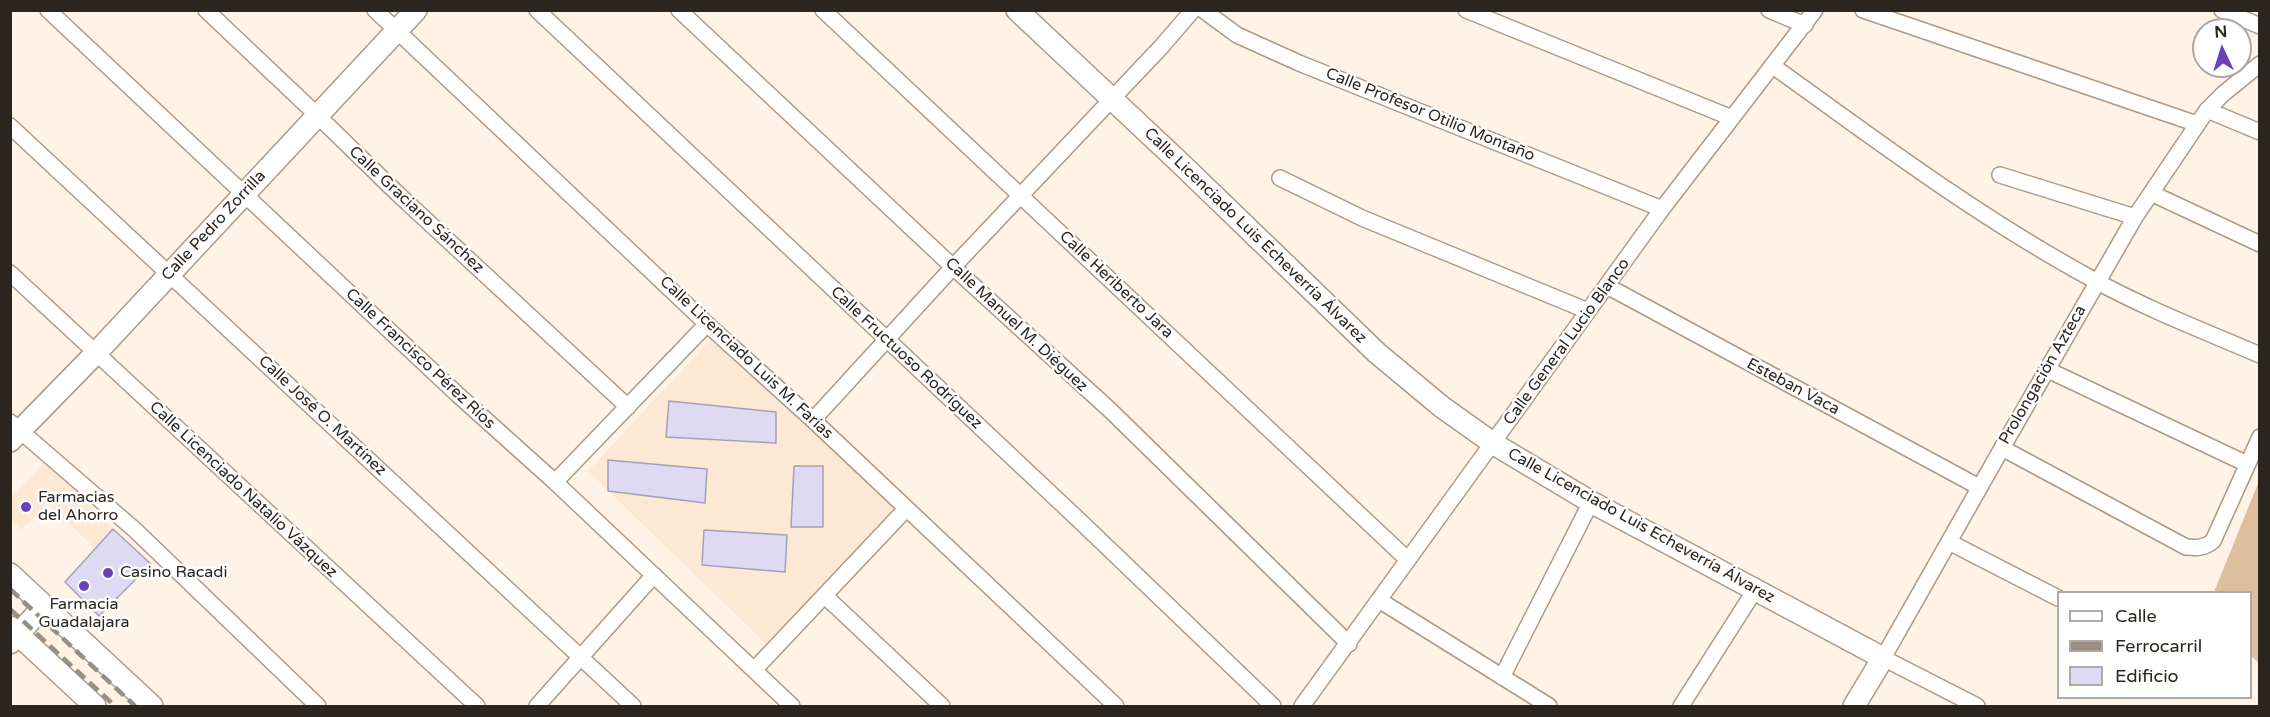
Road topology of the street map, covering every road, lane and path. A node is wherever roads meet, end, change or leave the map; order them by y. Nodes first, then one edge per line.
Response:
1 (48, 10) edge
2 (206, 10) edge
3 (375, 10) edge
4 (416, 10) edge
5 (537, 10) edge
6 (680, 10) edge
7 (823, 10) edge
8 (1017, 10) edge
9 (1193, 10) edge
10 (1203, 10) edge
11 (1466, 10) edge
12 (1769, 10) edge
13 (1815, 10) edge
14 (1863, 10) edge
15 (2222, 10) edge
16 (1805, 25) junction
17 (2259, 26) edge
18 (397, 31) junction
19 (2259, 64) edge
20 (1773, 66) junction
21 (1112, 100) junction
22 (2207, 110) junction
23 (318, 116) junction
24 (1732, 118) junction
25 (2197, 124) junction
26 (10, 126) edge
27 (2259, 132) edge
28 (2000, 176) dead end
29 (1280, 178) dead end
30 (2151, 193) junction
31 (243, 194) junction
32 (1020, 196) junction
33 (1662, 209) junction
34 (2135, 217) junction
35 (2259, 244) edge
36 (953, 267) junction
37 (10, 273) edge
38 (170, 274) junction
39 (2097, 282) junction
40 (1607, 286) junction
41 (1588, 312) junction
42 (707, 324) junction
43 (886, 339) junction
44 (96, 353) junction
45 (2259, 356) edge
46 (2048, 370) junction
47 (628, 407) junction
48 (813, 420) junction
49 (14, 431) edge
50 (2259, 437) edge
51 (1494, 444) junction
52 (2002, 448) junction
53 (2247, 464) junction
54 (555, 482) junction
55 (1979, 487) junction
56 (1591, 502) junction
57 (906, 509) junction
58 (1949, 542) junction
59 (1408, 560) junction
60 (10, 574) edge
61 (654, 575) junction
62 (1755, 590) junction
63 (825, 596) junction
64 (2057, 597) edge
65 (1379, 600) junction
66 (44, 606) junction
67 (13, 635) edge
68 (1348, 644) junction
69 (582, 657) junction
70 (1883, 658) junction
71 (754, 670) junction
72 (1502, 677) junction
73 (95, 706) edge
74 (153, 706) edge
75 (318, 706) edge
76 (477, 706) edge
77 (537, 706) edge
78 (633, 706) edge
79 (792, 706) edge
80 (942, 706) edge
81 (1116, 706) edge
82 (1273, 706) edge
83 (1302, 706) edge
84 (1549, 706) edge
85 (1681, 706) edge
86 (1854, 706) edge
87 (1977, 706) edge

1 - 31 street, Calle Francisco Pérez Ríos
2 - 23 street, Calle Graciano Sánchez
3 - 18 street, Calle Licenciado Luis M. Farías
4 - 18 street, Calle Pedro Zorrilla
5 - 43 street, Calle Fructuoso Rodríguez
6 - 36 street, Calle Manuel M. Diéguez
7 - 32 street, Calle Heriberto Jara
8 - 21 street, Calle Licenciado Luis Echeverría Álvarez
9 - 21 street
10 - 33 street, Calle Profesor Otilio Montaño
11 - 24 street
12 - 16 street
13 - 16 street, Calle General Lucio Blanco
14 - 25 street
15 - 17 street
16 - 20 street, Calle General Lucio Blanco
18 - 23 street, Calle Pedro Zorrilla
18 - 42 street, Calle Licenciado Luis M. Farías
19 - 22 street, Prolongación Azteca
20 - 24 street, Calle General Lucio Blanco
20 - 39 street
21 - 32 street
21 - 51 street, Calle Licenciado Luis Echeverría Álvarez
22 - 25 street, Prolongación Azteca
22 - 27 street
23 - 31 street, Calle Pedro Zorrilla
23 - 47 street, Calle Graciano Sánchez
24 - 33 street, Calle General Lucio Blanco
25 - 30 street, Prolongación Azteca
26 - 38 street, Calle José O. Martínez
28 - 34 street
29 - 41 street
30 - 34 street, Prolongación Azteca
30 - 35 street
31 - 38 street, Calle Pedro Zorrilla
31 - 54 street, Calle Francisco Pérez Ríos
32 - 36 street
32 - 59 street, Calle Heriberto Jara
33 - 40 street, Calle General Lucio Blanco
34 - 39 street, Prolongación Azteca
36 - 43 street
36 - 68 street, Calle Manuel M. Diéguez
37 - 44 street, Calle Licenciado Natalio Vázquez
38 - 44 street, Calle Pedro Zorrilla
38 - 69 street, Calle José O. Martínez
39 - 45 street
39 - 46 street, Prolongación Azteca
40 - 41 street, Calle General Lucio Blanco
40 - 55 street, Esteban Vaca
41 - 51 street, Calle General Lucio Blanco
42 - 47 street
42 - 48 street, Calle Licenciado Luis M. Farías
43 - 48 street
43 - 82 street, Calle Fructuoso Rodríguez
44 - 49 street, Calle Pedro Zorrilla
44 - 76 street, Calle Licenciado Natalio Vázquez
46 - 52 street, Prolongación Azteca
46 - 53 street
47 - 54 street
48 - 57 street, Calle Licenciado Luis M. Farías
49 - 75 street
50 - 53 street
51 - 56 street, Calle Licenciado Luis Echeverría Álvarez
51 - 59 street, Calle General Lucio Blanco
52 - 53 street
52 - 55 street, Prolongación Azteca
54 - 61 street, Calle Francisco Pérez Ríos
55 - 58 street, Prolongación Azteca
56 - 62 street, Calle Licenciado Luis Echeverría Álvarez
56 - 72 street
57 - 63 street
57 - 81 street, Calle Licenciado Luis M. Farías
58 - 64 street
58 - 70 street, Prolongación Azteca
59 - 65 street, Calle General Lucio Blanco
60 - 66 street
61 - 69 street
61 - 71 street, Calle Francisco Pérez Ríos
62 - 70 street, Calle Licenciado Luis Echeverría Álvarez
62 - 85 street
63 - 71 street
63 - 80 street
65 - 68 street, Calle General Lucio Blanco
65 - 72 street
66 - 67 street
66 - 74 street
67 - 73 street
68 - 83 street, Calle General Lucio Blanco
69 - 77 street
69 - 78 street, Calle José O. Martínez
70 - 86 street, Prolongación Azteca
70 - 87 street, Calle Licenciado Luis Echeverría Álvarez
71 - 79 street, Calle Francisco Pérez Ríos
72 - 84 street

